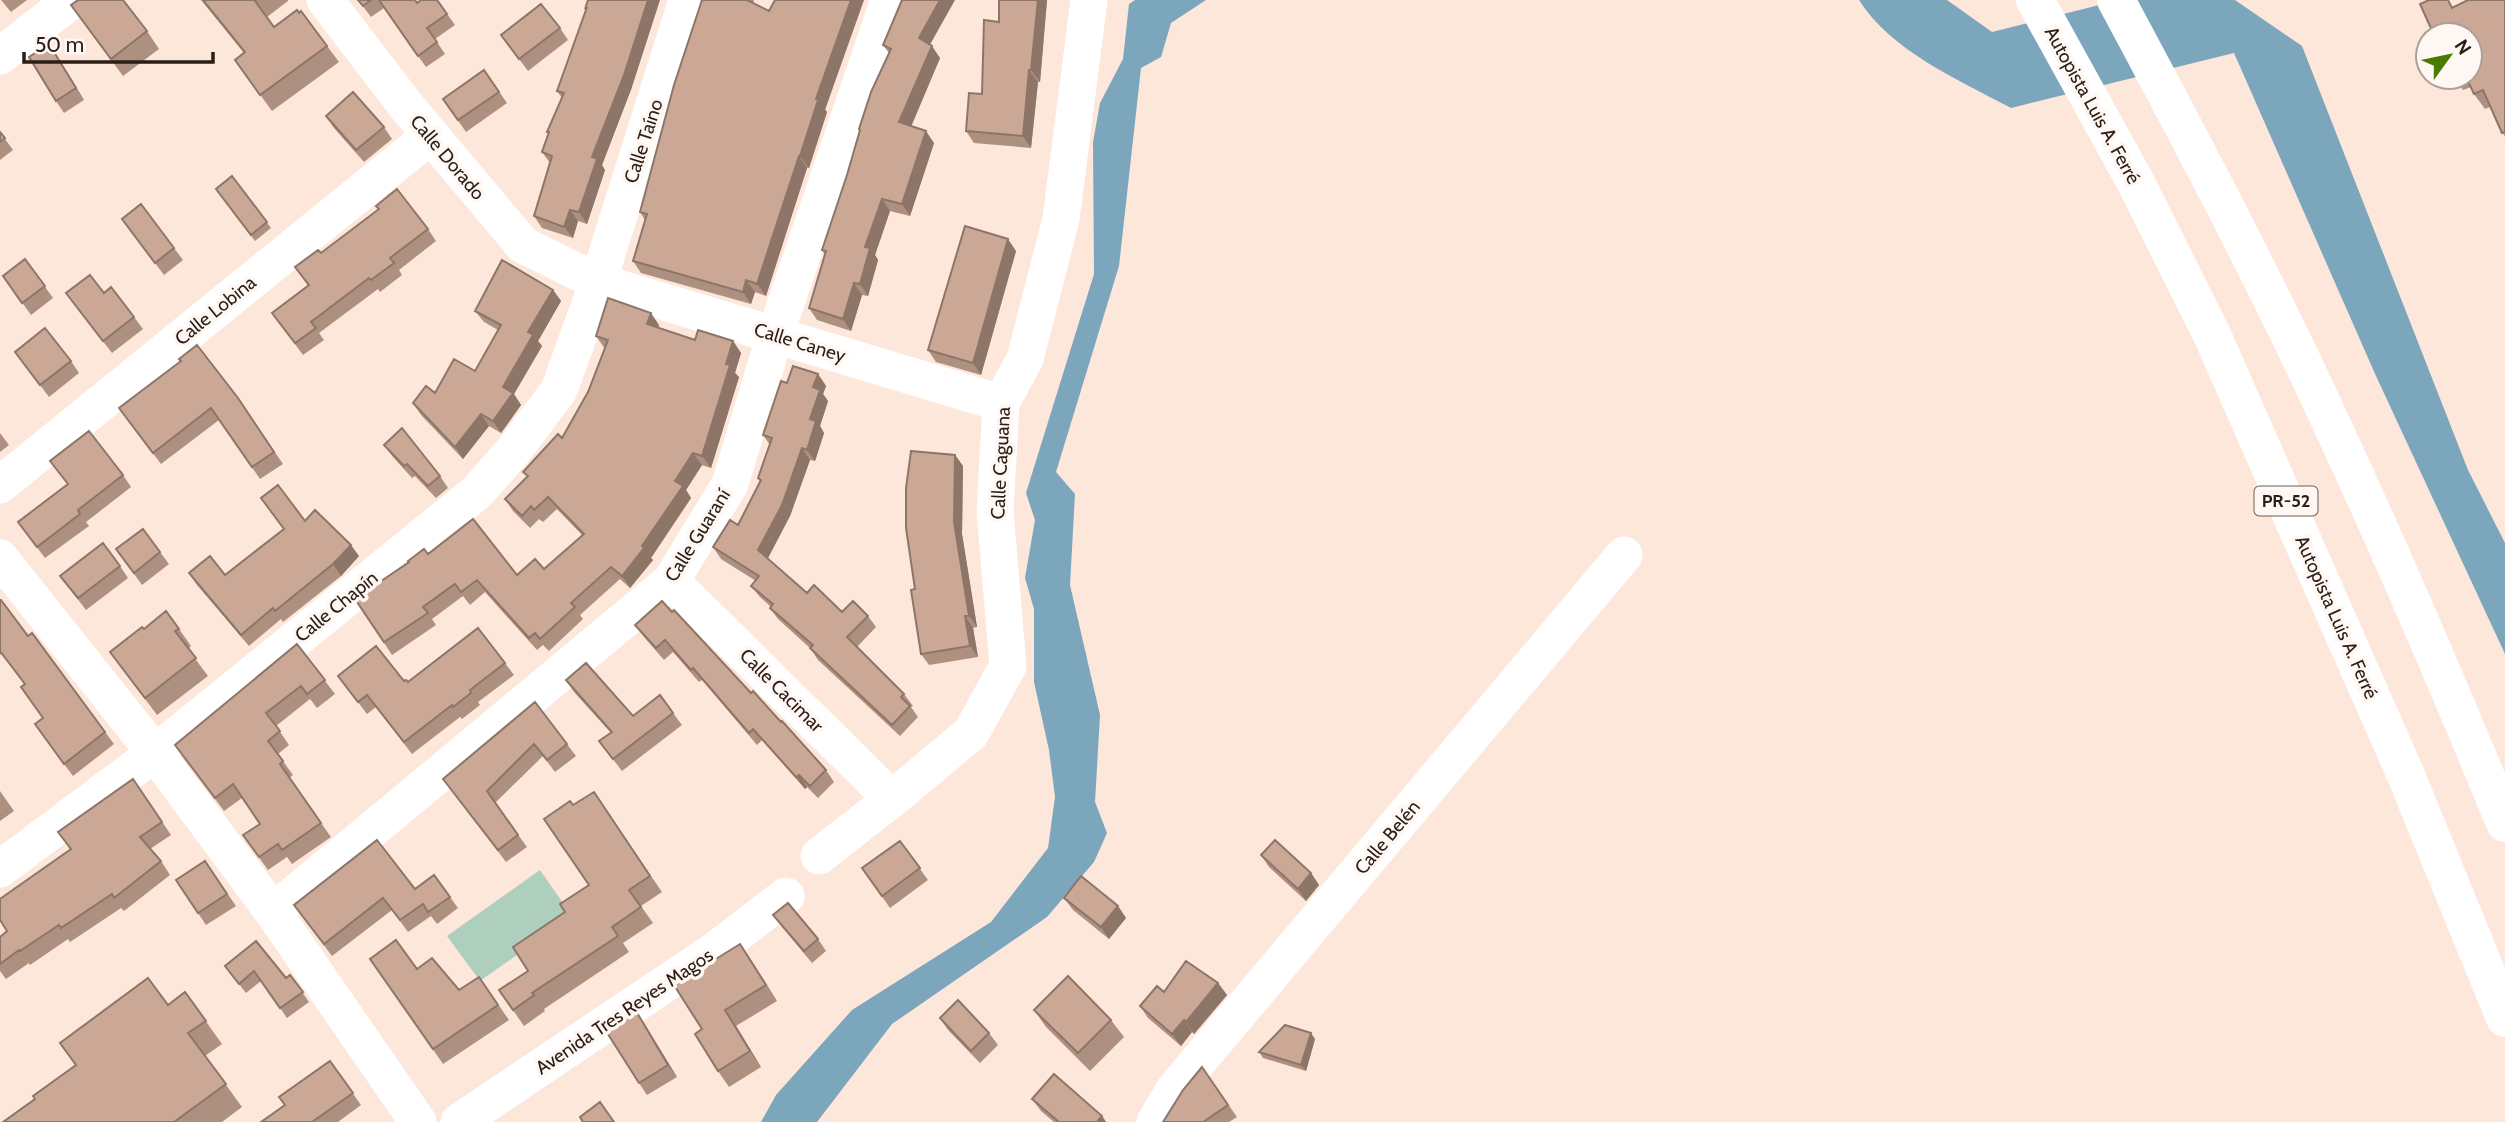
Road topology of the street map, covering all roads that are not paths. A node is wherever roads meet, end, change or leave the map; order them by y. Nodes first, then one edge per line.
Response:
1 (72, 0) edge
2 (325, 0) edge
3 (687, 0) edge
4 (889, 0) edge
5 (1088, 0) edge
6 (2035, 0) edge
7 (2116, 0) edge
8 (0, 55) edge
9 (430, 136) junction
10 (598, 282) junction
11 (775, 335) junction
12 (1002, 403) junction
13 (0, 485) edge
14 (1624, 555) dead end
15 (0, 558) edge
16 (671, 581) junction
17 (155, 753) junction
18 (892, 799) junction
19 (2505, 823) edge
20 (819, 856) dead end
21 (0, 869) edge
22 (786, 896) dead end
23 (273, 912) junction
24 (2505, 1018) edge
25 (418, 1122) edge
26 (459, 1122) edge
27 (1155, 1122) edge

1 - 8 street
2 - 9 street, Calle Dorado
3 - 10 street, Calle Taíno
4 - 11 street, Calle Guaraní
5 - 12 street, Calle Caguana
6 - 24 highway, Autopista Luis A. Ferré / PR-52
7 - 19 highway
9 - 10 street, Calle Dorado
9 - 13 street, Calle Lobina
10 - 11 street, Calle Caney
10 - 17 street, Calle Chapín
11 - 12 street, Calle Caney
11 - 16 street, Calle Guaraní
12 - 18 street, Calle Caguana
14 - 27 street, Calle Belén
15 - 17 street
16 - 18 street, Calle Cacimar
16 - 23 street, Calle Guaraní
17 - 21 street, Calle Chapín
17 - 23 street
18 - 20 street, Calle Caguana
22 - 26 street, Avenida Tres Reyes Magos
23 - 25 street

